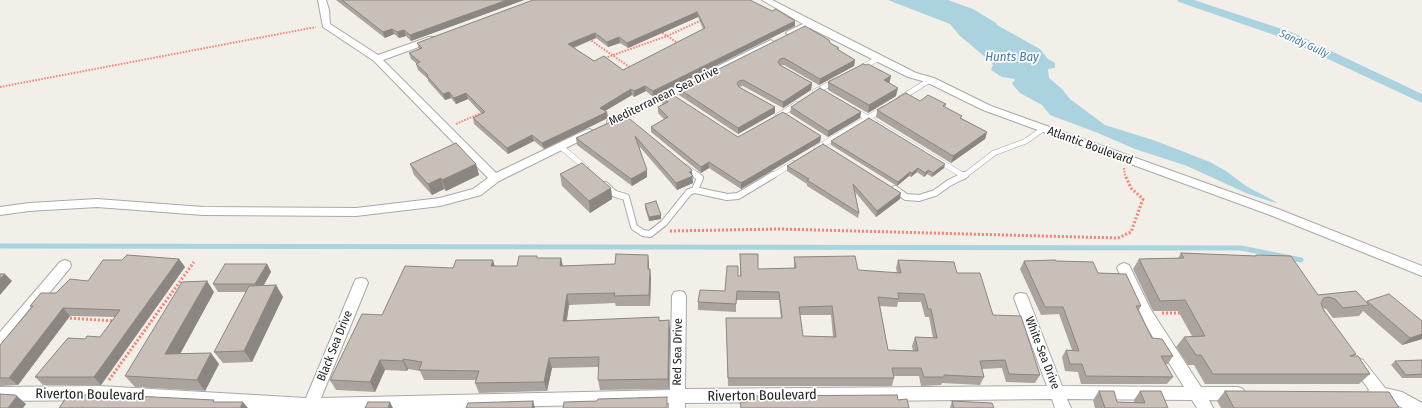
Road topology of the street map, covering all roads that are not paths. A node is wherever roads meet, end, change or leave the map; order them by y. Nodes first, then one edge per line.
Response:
1 (322, 0) edge
2 (766, 0) edge
3 (810, 24) junction
4 (438, 36) edge
5 (879, 58) junction
6 (377, 59) junction
7 (858, 69) edge
8 (838, 80) edge
9 (930, 80) junction
10 (811, 86) edge
11 (818, 90) junction
12 (812, 94) edge
13 (824, 94) edge
14 (800, 102) edge
15 (893, 102) edge
16 (887, 106) edge
17 (850, 107) edge
18 (777, 110) dead end
19 (783, 113) junction
20 (790, 117) edge
21 (868, 118) junction
22 (770, 120) edge
23 (1043, 129) junction
24 (822, 138) edge
25 (827, 145) junction
26 (561, 147) junction
27 (810, 153) edge
28 (679, 161) edge
29 (797, 161) edge
30 (591, 173) edge
31 (964, 176) junction
32 (495, 178) junction
33 (597, 178) edge
34 (890, 187) edge
35 (695, 190) junction
36 (0, 211) edge
37 (65, 265) dead end
38 (1124, 268) dead end
39 (1422, 271) edge
40 (361, 283) dead end
41 (679, 296) dead end
42 (1021, 298) dead end
43 (0, 342) edge
44 (1348, 351) edge
45 (1058, 392) junction
46 (1364, 393) edge
47 (1380, 393) junction
48 (0, 394) edge
49 (1197, 394) junction
50 (1253, 394) edge
51 (678, 402) edge
52 (310, 407) edge
53 (1063, 408) edge
54 (1205, 408) edge
55 (1417, 408) edge

1 - 6 street
2 - 3 street, Atlantic Boulevard
3 - 5 street, Atlantic Boulevard
3 - 26 street, Mediterranean Sea Drive
4 - 6 street
5 - 7 lane
5 - 9 street, Atlantic Boulevard
6 - 32 street
8 - 11 lane
9 - 15 lane
9 - 23 street, Atlantic Boulevard
10 - 11 lane
11 - 12 lane
11 - 13 lane
14 - 19 lane
16 - 21 lane
17 - 21 lane
18 - 19 lane
19 - 20 lane
19 - 22 lane
21 - 25 lane
21 - 31 lane
23 - 31 lane
23 - 39 street, Atlantic Boulevard
24 - 25 lane
25 - 27 lane
26 - 30 lane
26 - 32 street, Mediterranean Sea Drive
28 - 35 lane
29 - 35 lane
31 - 34 lane
32 - 36 street, Mediterranean Sea Drive
33 - 35 lane
37 - 43 street
38 - 49 street
40 - 52 street, Black Sea Drive
41 - 51 street, Red Sea Drive
42 - 45 street, White Sea Drive
44 - 47 street
45 - 49 street, Riverton Boulevard
45 - 51 street, Riverton Boulevard
45 - 53 street, White Sea Drive
46 - 47 street
47 - 55 street
48 - 52 street, Riverton Boulevard
49 - 50 street, Riverton Boulevard
49 - 54 street
51 - 52 street, Riverton Boulevard

